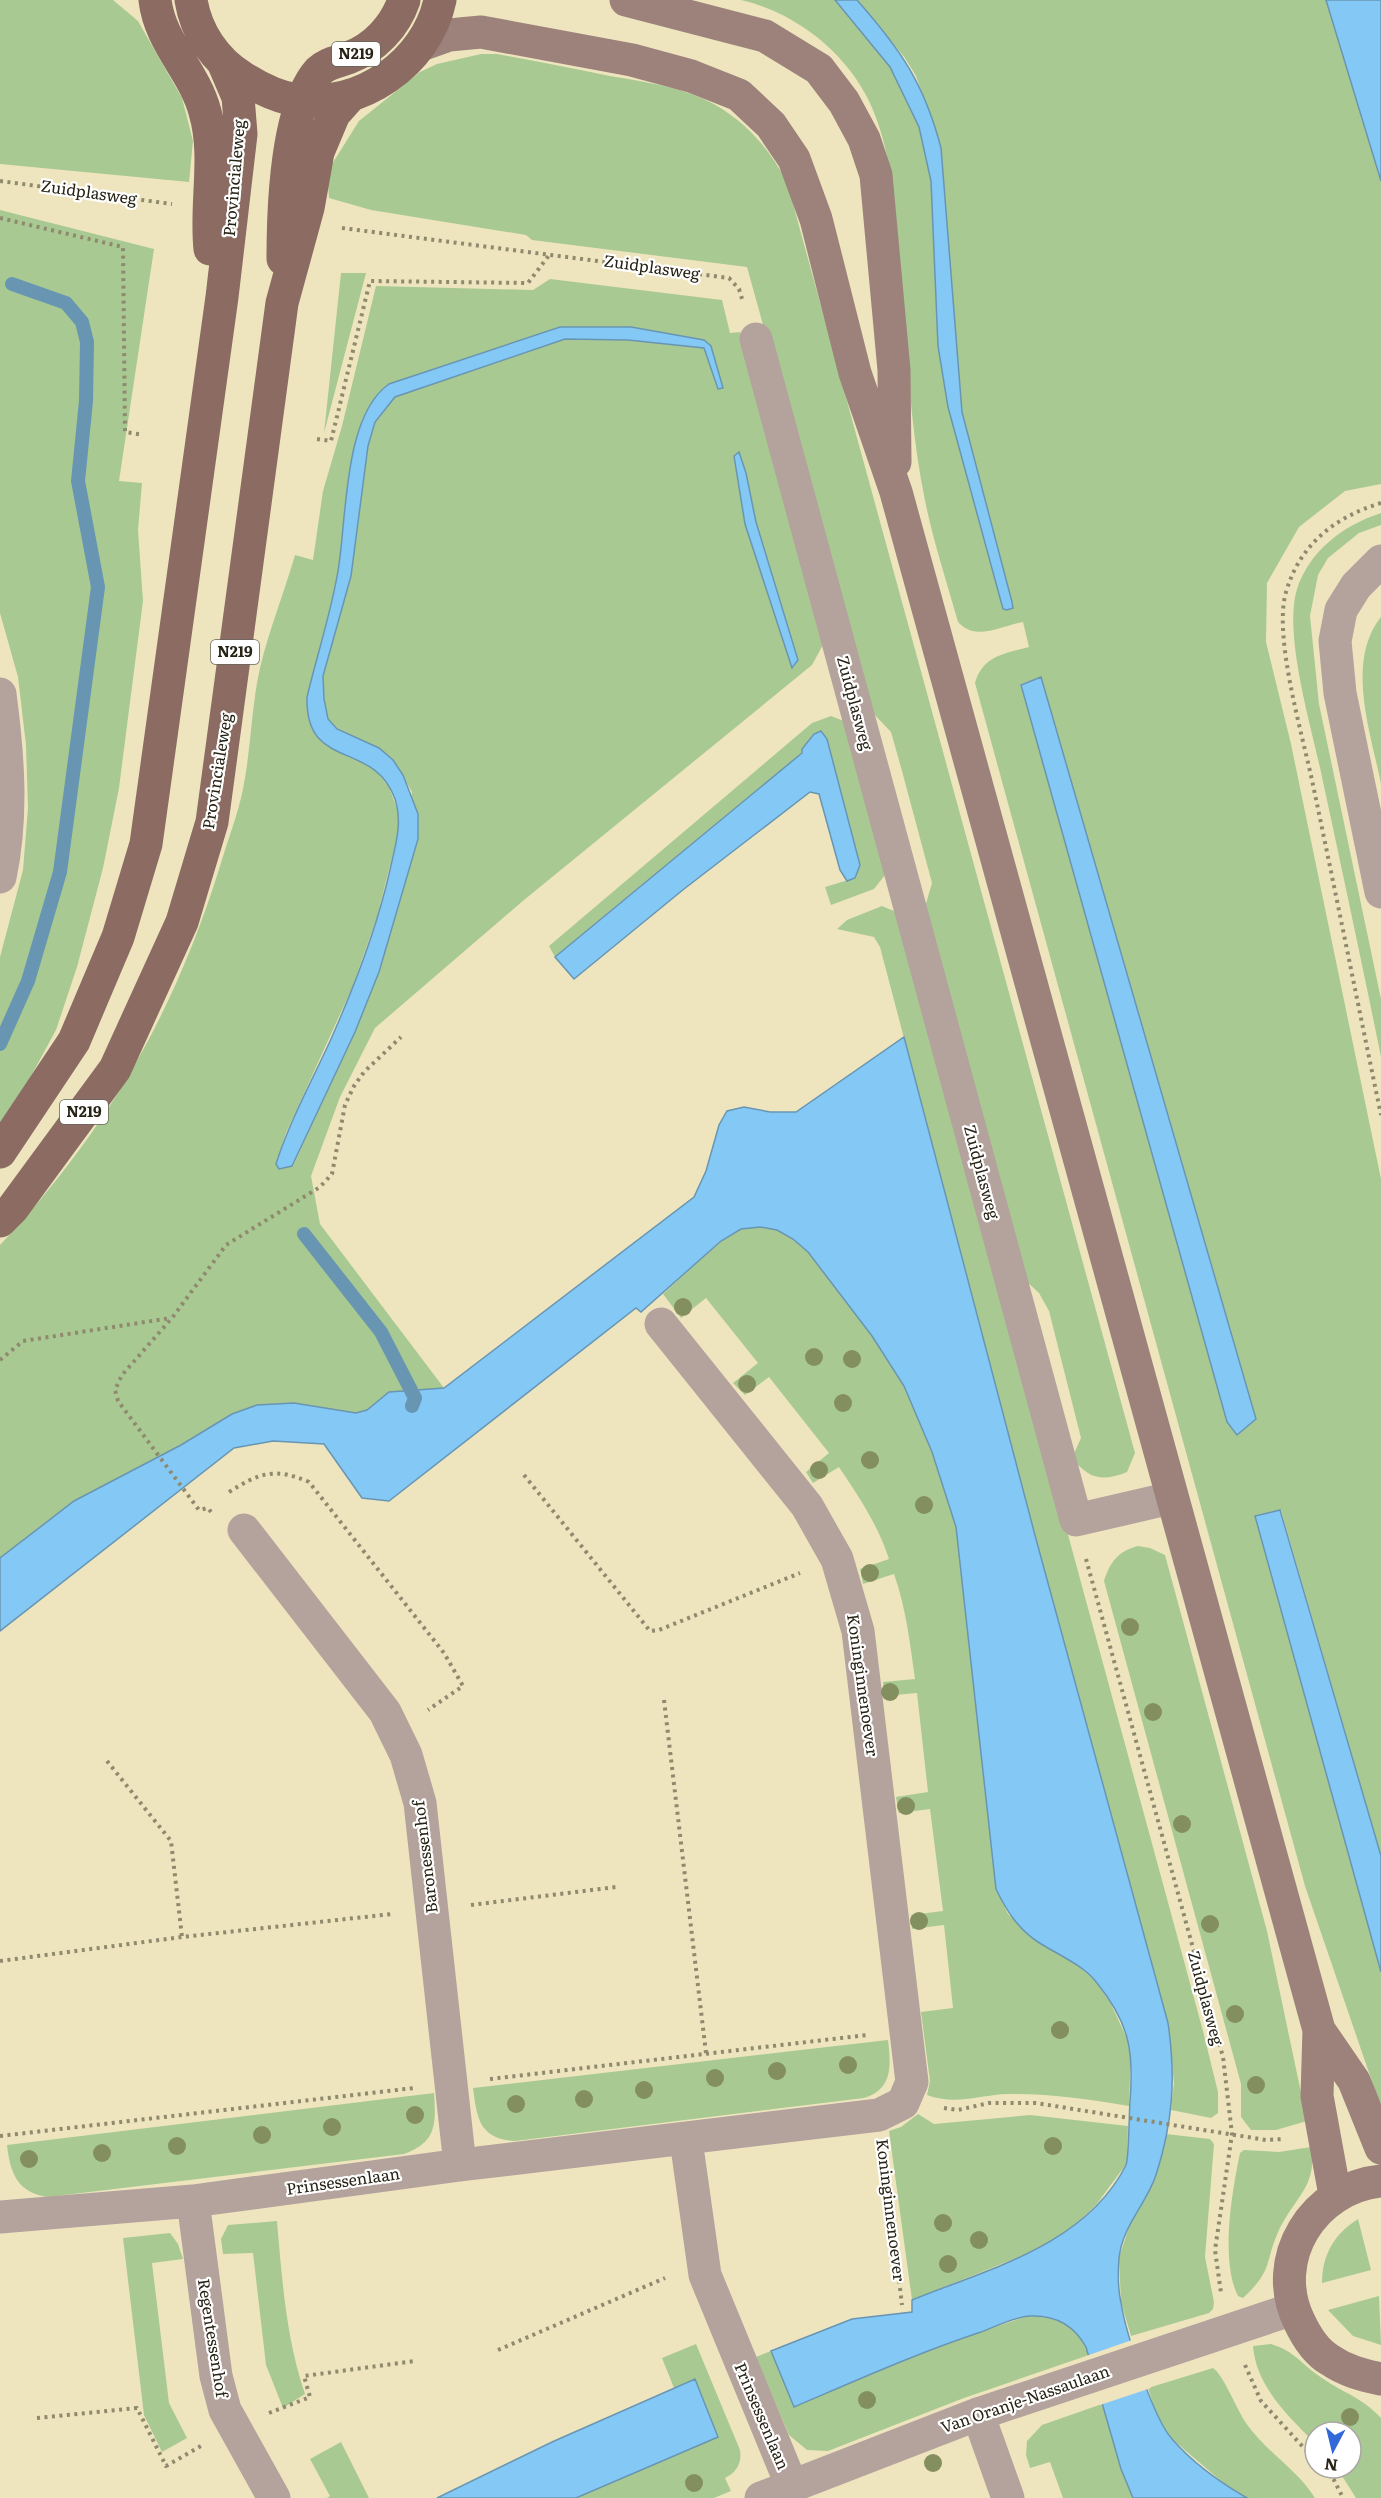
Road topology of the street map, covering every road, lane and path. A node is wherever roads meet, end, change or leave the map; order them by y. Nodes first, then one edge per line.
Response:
1 (155, 0) edge
2 (191, 0) edge
3 (404, 0) edge
4 (440, 0) edge
5 (626, 0) edge
6 (421, 45) junction
7 (223, 62) junction
8 (350, 96) junction
9 (305, 100) junction
10 (0, 181) edge
11 (177, 204) dead end
12 (0, 218) edge
13 (330, 227) dead end
14 (550, 253) junction
15 (222, 297) junction
16 (282, 303) junction
17 (756, 339) joint
18 (144, 435) dead end
19 (317, 439) dead end
20 (896, 492) junction
21 (1381, 561) edge
22 (0, 694) edge
23 (0, 877) edge
24 (1381, 892) edge
25 (401, 1037) dead end
26 (0, 1152) edge
27 (0, 1221) edge
28 (172, 1318) junction
29 (661, 1324) dead end
30 (0, 1360) edge
31 (524, 1475) dead end
32 (225, 1494) dead end
33 (1171, 1498) junction
34 (216, 1500) dead end
35 (194, 1502) dead end
36 (208, 1508) dead end
37 (1076, 1520) junction
38 (244, 1530) dead end
39 (837, 1559) junction
40 (664, 1700) dead end
41 (395, 1732) junction
42 (106, 1761) dead end
43 (616, 1887) dead end
44 (431, 1910) junction
45 (182, 1936) junction
46 (0, 1961) edge
47 (1319, 2030) junction
48 (706, 2053) dead end
49 (891, 2109) junction
50 (1232, 2134) junction
51 (686, 2140) junction
52 (1381, 2148) edge
53 (460, 2165) junction
54 (1381, 2181) edge
55 (1335, 2195) junction
56 (193, 2201) junction
57 (0, 2217) edge
58 (703, 2262) junction
59 (902, 2305) dead end
60 (1293, 2309) junction
61 (1233, 2329) junction
62 (498, 2350) dead end
63 (1381, 2379) edge
64 (978, 2414) junction
65 (1303, 2447) edge
66 (1334, 2480) edge
67 (791, 2484) junction
68 (274, 2498) edge
69 (761, 2498) edge
70 (1008, 2498) edge
71 (1343, 2498) edge

1 - 15 main road, Provincialeweg / N219
2 - 7 main road, N219
3 - 9 main road, N219
4 - 6 main road, N219
5 - 20 main road
6 - 8 main road, N219
6 - 20 main road
7 - 9 main road, N219
7 - 15 main road, Provincialeweg / N219
8 - 9 main road, N219
8 - 16 main road, Provincialeweg / N219
9 - 16 main road, Provincialeweg / N219
10 - 11 path, Zuidplasweg
12 - 18 path
13 - 14 path, Zuidplasweg
14 - 17 path, Zuidplasweg
14 - 19 path
15 - 26 main road, Provincialeweg / N219
16 - 27 main road, Provincialeweg / N219
17 - 37 street, Zuidplasweg
20 - 33 main road
21 - 24 street
22 - 23 street
25 - 28 path
28 - 30 path
28 - 35 path
29 - 39 street, Koninginnenoever
31 - 39 path
32 - 41 path
33 - 37 street
33 - 47 main road
34 - 36 path
37 - 50 path, Zuidplasweg
38 - 41 street, Baronessenhof
39 - 49 street, Koninginnenoever
40 - 48 path
41 - 44 street, Baronessenhof
42 - 45 path
43 - 44 path
44 - 45 path
44 - 53 street, Baronessenhof
45 - 46 path
47 - 52 main road
47 - 55 main road
49 - 50 path
49 - 51 street, Prinsessenlaan
49 - 59 path, Koninginnenoever
50 - 61 path, Zuidplasweg
51 - 53 street, Prinsessenlaan
51 - 58 street, Prinsessenlaan
53 - 56 street, Prinsessenlaan
54 - 55 main road
55 - 60 main road
56 - 57 street, Prinsessenlaan
56 - 68 street, Regentessenhof
58 - 62 path
58 - 67 street, Prinsessenlaan
60 - 61 street, Van Oranje-Nassaulaan
60 - 63 main road
61 - 64 street, Van Oranje-Nassaulaan
61 - 65 path, Zuidplasweg
64 - 67 street, Van Oranje-Nassaulaan
64 - 70 street
66 - 71 path
67 - 69 street, Van Oranje-Nassaulaan

